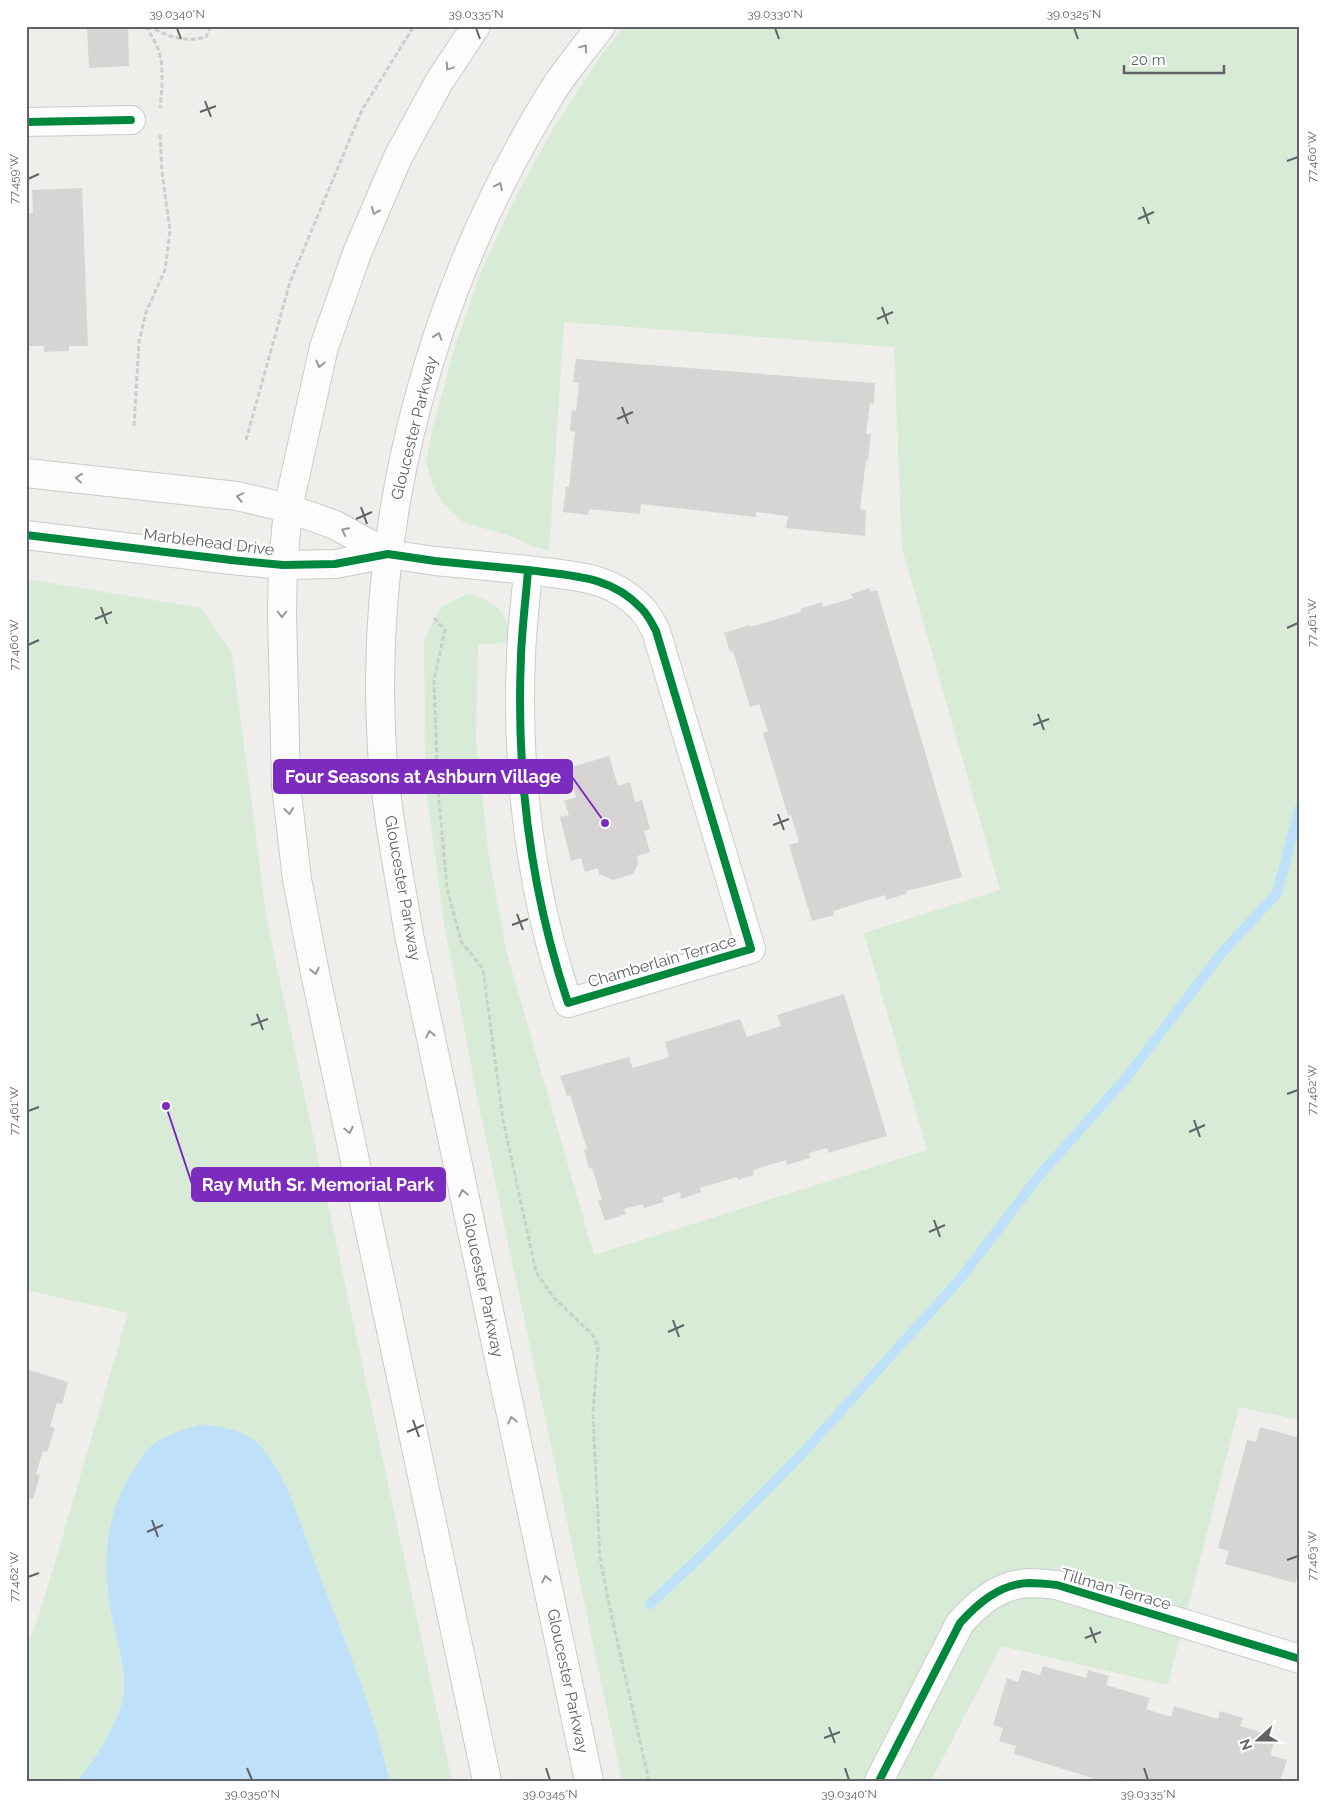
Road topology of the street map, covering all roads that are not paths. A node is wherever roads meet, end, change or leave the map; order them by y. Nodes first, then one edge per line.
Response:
1 (476, 26) edge
2 (601, 26) edge
3 (131, 120) dead end
4 (26, 122) edge
5 (26, 473) edge
6 (288, 508) junction
7 (26, 536) edge
8 (388, 554) junction
9 (283, 565) junction
10 (528, 570) junction
11 (1300, 1658) edge
12 (487, 1781) edge
13 (589, 1781) edge
14 (879, 1781) edge

1 -> 6 main road
8 -> 2 main road, Gloucester Parkway
3 - 4 main road
6 -> 5 main road
8 -> 6 main road
6 - 9 main road
7 - 9 main road, Marblehead Drive
8 - 9 main road, Marblehead Drive
8 - 10 main road, Chamberlain Terrace
13 -> 8 main road, Gloucester Parkway
9 -> 12 main road
10 - 10 main road, Chamberlain Terrace
11 - 14 main road, Tillman Terrace

